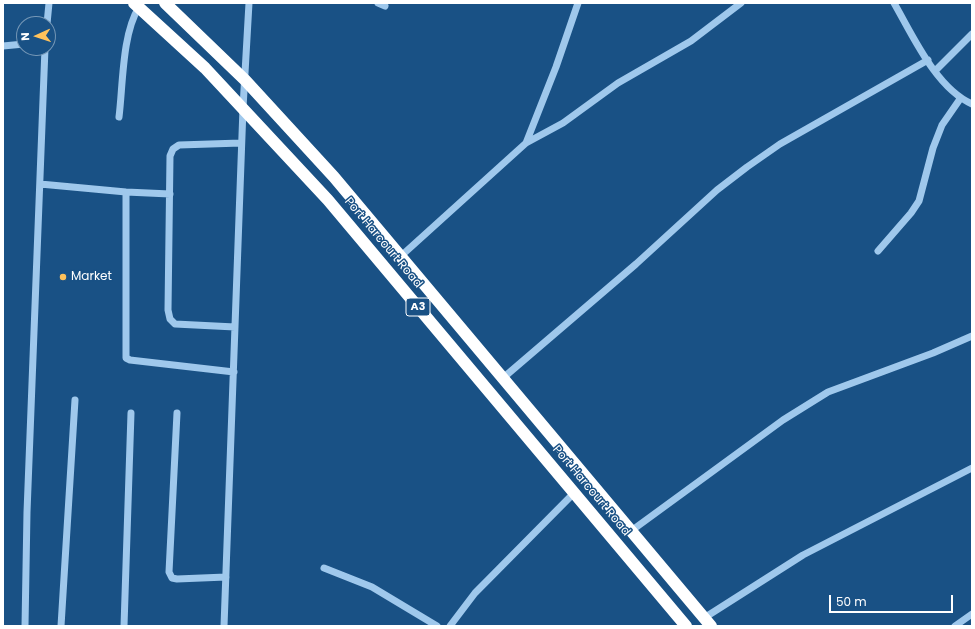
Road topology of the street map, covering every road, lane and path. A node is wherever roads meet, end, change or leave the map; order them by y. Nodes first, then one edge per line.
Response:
1 (49, 3) edge
2 (164, 3) edge
3 (249, 3) edge
4 (578, 3) edge
5 (741, 3) edge
6 (894, 3) edge
7 (136, 5) edge
8 (48, 16) edge
9 (972, 34) edge
10 (16, 45) edge
11 (3, 46) edge
12 (45, 56) edge
13 (928, 60) junction
14 (936, 71) junction
15 (245, 80) junction
16 (960, 99) junction
17 (972, 104) edge
18 (243, 108) junction
19 (119, 117) dead end
20 (241, 143) junction
21 (526, 143) junction
22 (40, 184) junction
23 (126, 192) junction
24 (170, 194) junction
25 (878, 251) dead end
26 (401, 256) junction
27 (235, 327) junction
28 (972, 336) edge
29 (234, 372) junction
30 (503, 378) junction
31 (75, 400) dead end
32 (131, 413) dead end
33 (178, 413) dead end
34 (972, 468) edge
35 (574, 493) junction
36 (631, 531) junction
37 (324, 568) dead end
38 (226, 577) junction
39 (972, 614) edge
40 (707, 622) edge
41 (25, 626) edge
42 (62, 626) edge
43 (124, 626) edge
44 (224, 626) edge
45 (437, 626) edge
46 (450, 626) edge
47 (686, 626) edge
48 (955, 626) edge

1 - 8 street
2 - 15 highway, Port Harcourt Road / A3
3 - 15 street
4 - 21 street
5 - 21 street
6 - 13 street
7 - 18 highway, Port Harcourt Road / A3
7 - 19 street
9 - 14 street
10 - 11 street
12 - 22 street
13 - 14 street
13 - 30 street
14 - 16 street
15 - 18 street
15 - 26 highway, Port Harcourt Road / A3
16 - 17 street
16 - 25 street
18 - 20 street
18 - 35 highway, Port Harcourt Road / A3
20 - 24 street
20 - 27 street
21 - 26 street
22 - 23 street
22 - 41 street
23 - 24 street
23 - 29 street
24 - 27 street
26 - 30 highway, Port Harcourt Road / A3
27 - 29 street
28 - 36 street
29 - 38 street
30 - 36 highway, Port Harcourt Road / A3
31 - 42 street
32 - 43 street
33 - 38 street
34 - 40 street
35 - 46 street
35 - 47 highway, Port Harcourt Road / A3
36 - 40 highway, Port Harcourt Road / A3
37 - 45 street
38 - 44 street
39 - 48 street

